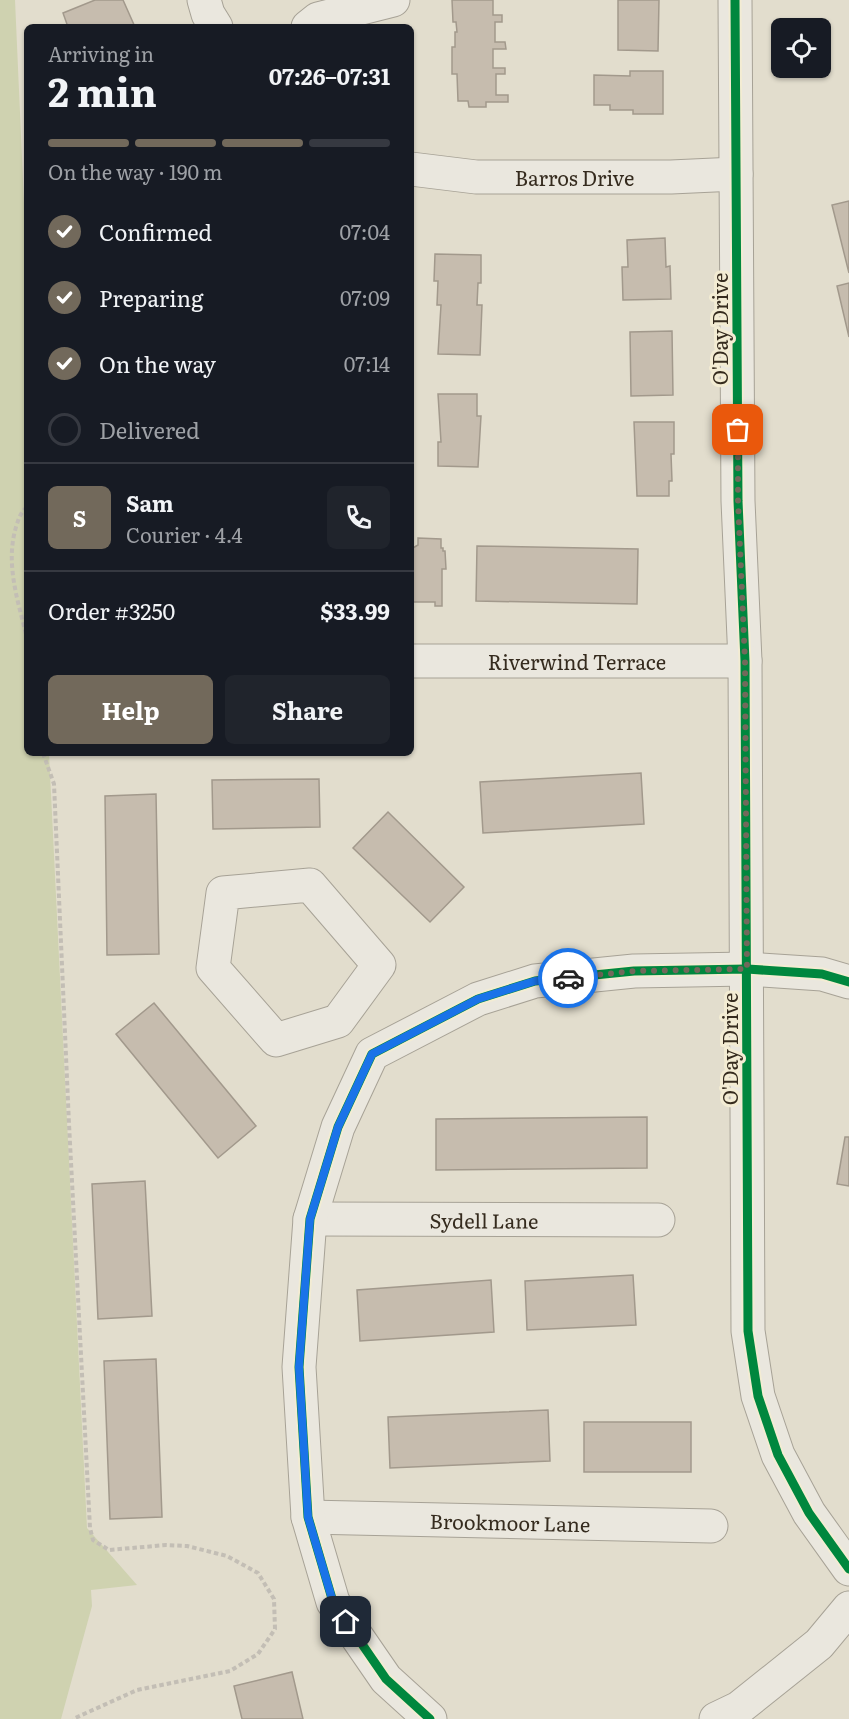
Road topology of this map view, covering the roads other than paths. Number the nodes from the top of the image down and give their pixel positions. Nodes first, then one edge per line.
1 (204, 0) edge
2 (393, 0) edge
3 (399, 0) edge
4 (735, 0) edge
5 (214, 24) edge
6 (312, 24) edge
7 (398, 24) edge
8 (414, 170) edge
9 (736, 174) junction
10 (414, 661) edge
11 (745, 661) junction
12 (747, 969) junction
13 (849, 982) edge
14 (338, 1021) junction
15 (372, 1054) junction
16 (310, 1219) junction
17 (658, 1220) dead end
18 (308, 1517) junction
19 (711, 1526) dead end
20 (849, 1569) edge
21 (849, 1608) edge
22 (734, 1715) edge
23 (430, 1719) edge

1 - 5 street
2 - 6 street
3 - 7 street
4 - 9 street, O'Day Drive
8 - 9 street, Barros Drive
9 - 11 street, O'Day Drive
10 - 11 street, Riverwind Terrace
11 - 12 street, O'Day Drive
12 - 13 street
12 - 15 street
12 - 20 street, O'Day Drive
14 - 14 street
14 - 15 street
15 - 16 street
16 - 17 street, Sydell Lane
16 - 18 street
18 - 19 street, Brookmoor Lane
18 - 23 street
21 - 22 street

